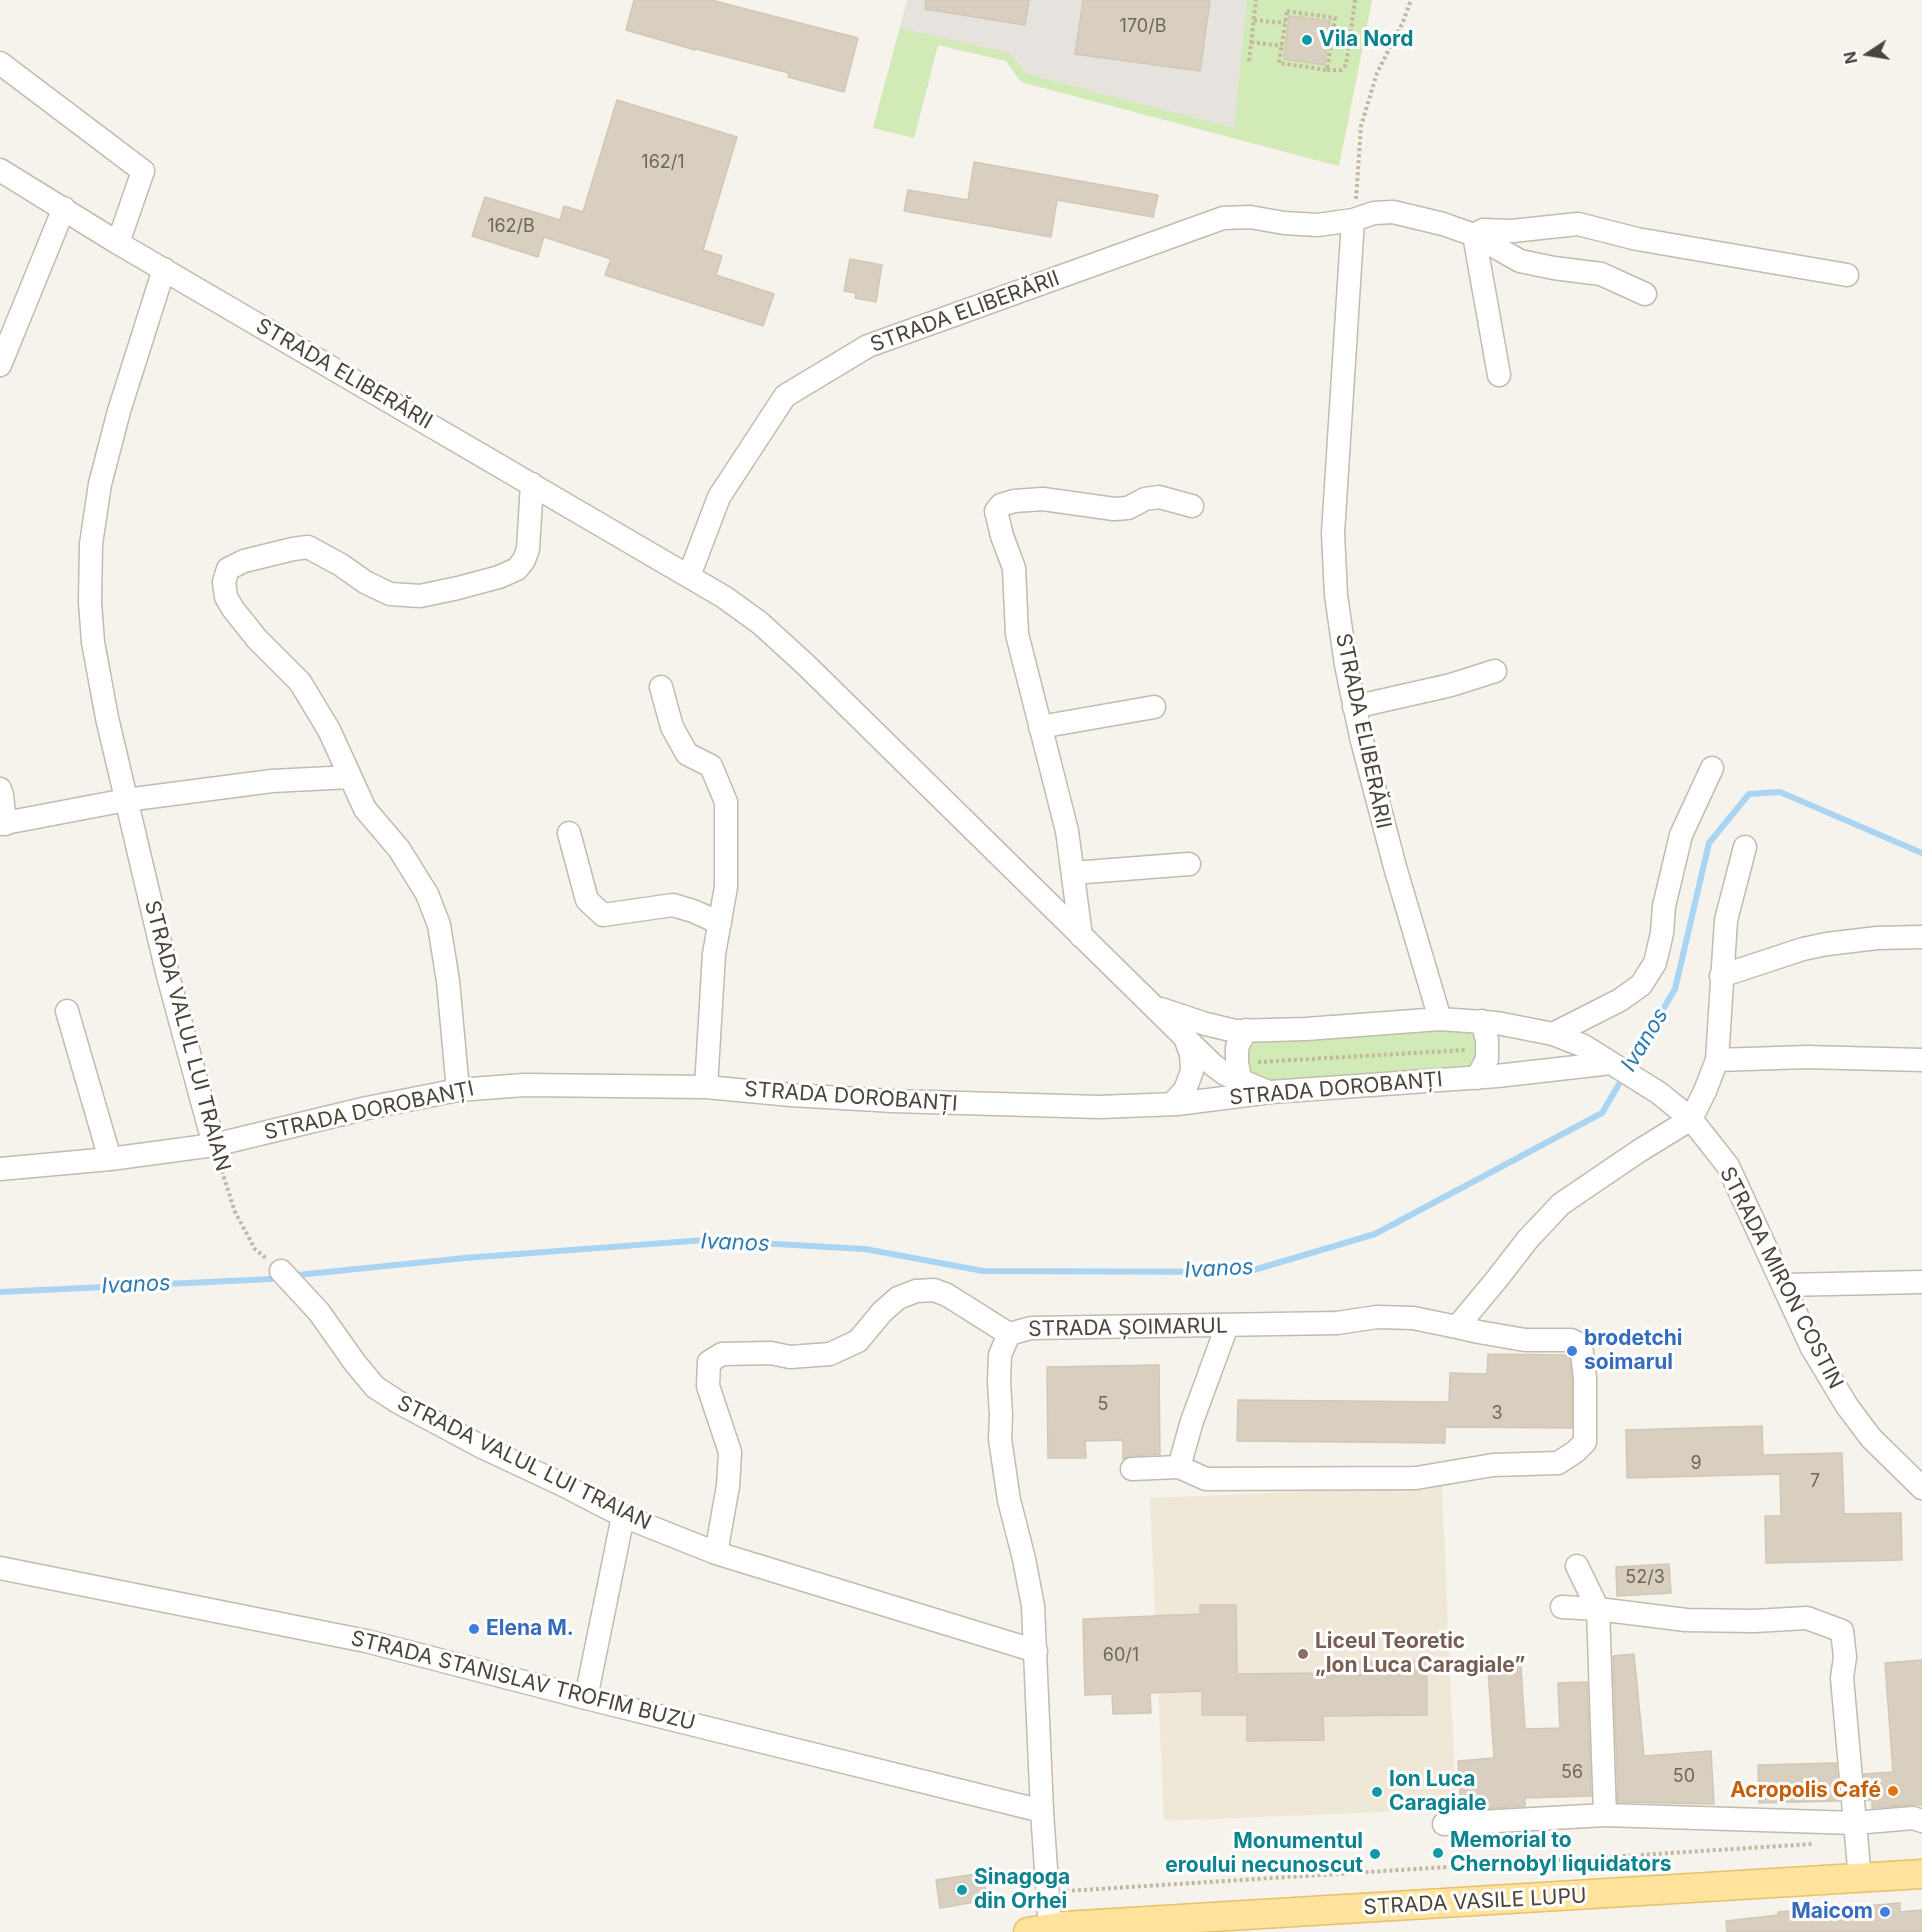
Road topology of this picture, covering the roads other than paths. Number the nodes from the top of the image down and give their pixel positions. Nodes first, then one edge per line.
1 (0, 63) edge
2 (0, 170) edge
3 (64, 208) junction
4 (1353, 220) junction
5 (1474, 235) junction
6 (118, 243) junction
7 (164, 269) junction
8 (1847, 275) dead end
9 (1645, 294) dead end
10 (0, 365) edge
11 (1499, 375) dead end
12 (532, 484) junction
13 (1192, 506) dead end
14 (689, 576) junction
15 (1495, 671) dead end
16 (661, 687) dead end
17 (1354, 707) junction
18 (1154, 708) dead end
19 (1040, 728) junction
20 (1712, 768) dead end
21 (350, 777) junction
22 (0, 789) edge
23 (126, 800) junction
24 (2, 824) edge
25 (569, 833) dead end
26 (1745, 847) dead end
27 (1189, 864) dead end
28 (1073, 873) junction
29 (720, 923) junction
30 (1081, 936) junction
31 (1922, 937) edge
32 (1721, 976) junction
33 (1156, 1008) junction
34 (67, 1011) dead end
35 (1440, 1019) junction
36 (1482, 1022) junction
37 (1246, 1030) junction
38 (1553, 1034) junction
39 (1185, 1036) junction
40 (1717, 1060) junction
41 (1922, 1060) edge
42 (1611, 1063) junction
43 (1245, 1072) junction
44 (1477, 1078) junction
45 (706, 1086) junction
46 (458, 1090) junction
47 (1271, 1092) junction
48 (1172, 1104) junction
49 (1691, 1119) junction
50 (214, 1145) junction
51 (110, 1159) junction
52 (0, 1170) edge
53 (281, 1271) road end
54 (1922, 1282) edge
55 (1784, 1285) junction
56 (1227, 1326) junction
57 (1457, 1327) junction
58 (1009, 1334) junction
59 (1179, 1467) junction
60 (1132, 1469) dead end
61 (1922, 1488) edge
62 (623, 1516) junction
63 (716, 1553) junction
64 (1577, 1566) dead end
65 (0, 1568) edge
66 (1562, 1606) dead end
67 (1598, 1609) junction
68 (1036, 1651) junction
69 (586, 1698) junction
70 (1042, 1810) junction
71 (1605, 1815) junction
72 (1922, 1821) edge
73 (1855, 1823) junction
74 (1444, 1824) dead end
75 (1922, 1875) edge
76 (1860, 1879) junction
77 (1052, 1930) edge

1 - 6 street
2 - 3 street, STRADA ELIBERĂRII
3 - 6 street, STRADA ELIBERĂRII
3 - 10 street
4 - 5 street, STRADA ELIBERĂRII
4 - 14 street, STRADA ELIBERĂRII
4 - 17 street, STRADA ELIBERĂRII
5 - 8 street
5 - 9 street, STRADA ELIBERĂRII
5 - 11 street
6 - 7 street, STRADA ELIBERĂRII
7 - 12 street, STRADA ELIBERĂRII
7 - 23 street, STRADA VALUL LUI TRAIAN
12 - 14 street, STRADA ELIBERĂRII
12 - 21 street
13 - 19 street
14 - 30 street, STRADA ELIBERĂRII
15 - 17 street
16 - 29 street
17 - 35 street, STRADA ELIBERĂRII
18 - 19 street
19 - 28 street
20 - 38 street
21 - 23 street
21 - 46 street
22 - 24 street
23 - 24 street
23 - 50 street, STRADA VALUL LUI TRAIAN
25 - 29 street
26 - 32 street
27 - 28 street
28 - 30 street
29 - 45 street
30 - 33 street, STRADA ELIBERĂRII
31 - 32 street
32 - 40 street
33 - 37 street, STRADA ELIBERĂRII
33 - 39 street, STRADA ELIBERĂRII
34 - 51 street
35 - 36 street, STRADA ELIBERĂRII
35 - 37 street, STRADA ELIBERĂRII
36 - 38 street, STRADA ELIBERĂRII
36 - 44 street
37 - 43 street
38 - 42 street, STRADA ELIBERĂRII
39 - 43 street, STRADA ELIBERĂRII
39 - 48 street
40 - 41 street
40 - 49 street
42 - 44 street, STRADA DOROBANȚI
42 - 49 street
43 - 47 street, STRADA ELIBERĂRII
44 - 47 street, STRADA DOROBANȚI
45 - 46 street, STRADA DOROBANȚI
45 - 48 street, STRADA DOROBANȚI
46 - 50 street, STRADA DOROBANȚI
47 - 48 street, STRADA DOROBANȚI
49 - 55 street, STRADA MIRON COSTIN
49 - 57 street
50 - 51 street, STRADA DOROBANȚI
51 - 52 street, STRADA DOROBANȚI
53 - 62 street, STRADA VALUL LUI TRAIAN
54 - 55 street
55 - 61 street, STRADA MIRON COSTIN
56 - 57 street, STRADA ȘOIMARUL
56 - 58 street, STRADA ȘOIMARUL
56 - 59 street
57 - 59 street, STRADA ȘOIMARUL
58 - 63 street
58 - 68 street, STRADA ȘOIMARUL
59 - 60 street
62 - 63 street, STRADA VALUL LUI TRAIAN
62 - 69 street
63 - 68 street, STRADA VALUL LUI TRAIAN
64 - 67 street
65 - 69 street, STRADA STANISLAV TROFIM BUZU
66 - 67 street
67 - 71 street
67 - 73 street
68 - 70 street, STRADA ȘOIMARUL
69 - 70 street, STRADA STANISLAV TROFIM BUZU
70 - 77 street, STRADA ȘOIMARUL
71 - 73 street
71 - 74 street
72 - 73 street
73 - 76 street
75 - 76 main road, STRADA VASILE LUPU
76 - 77 main road, STRADA VASILE LUPU

